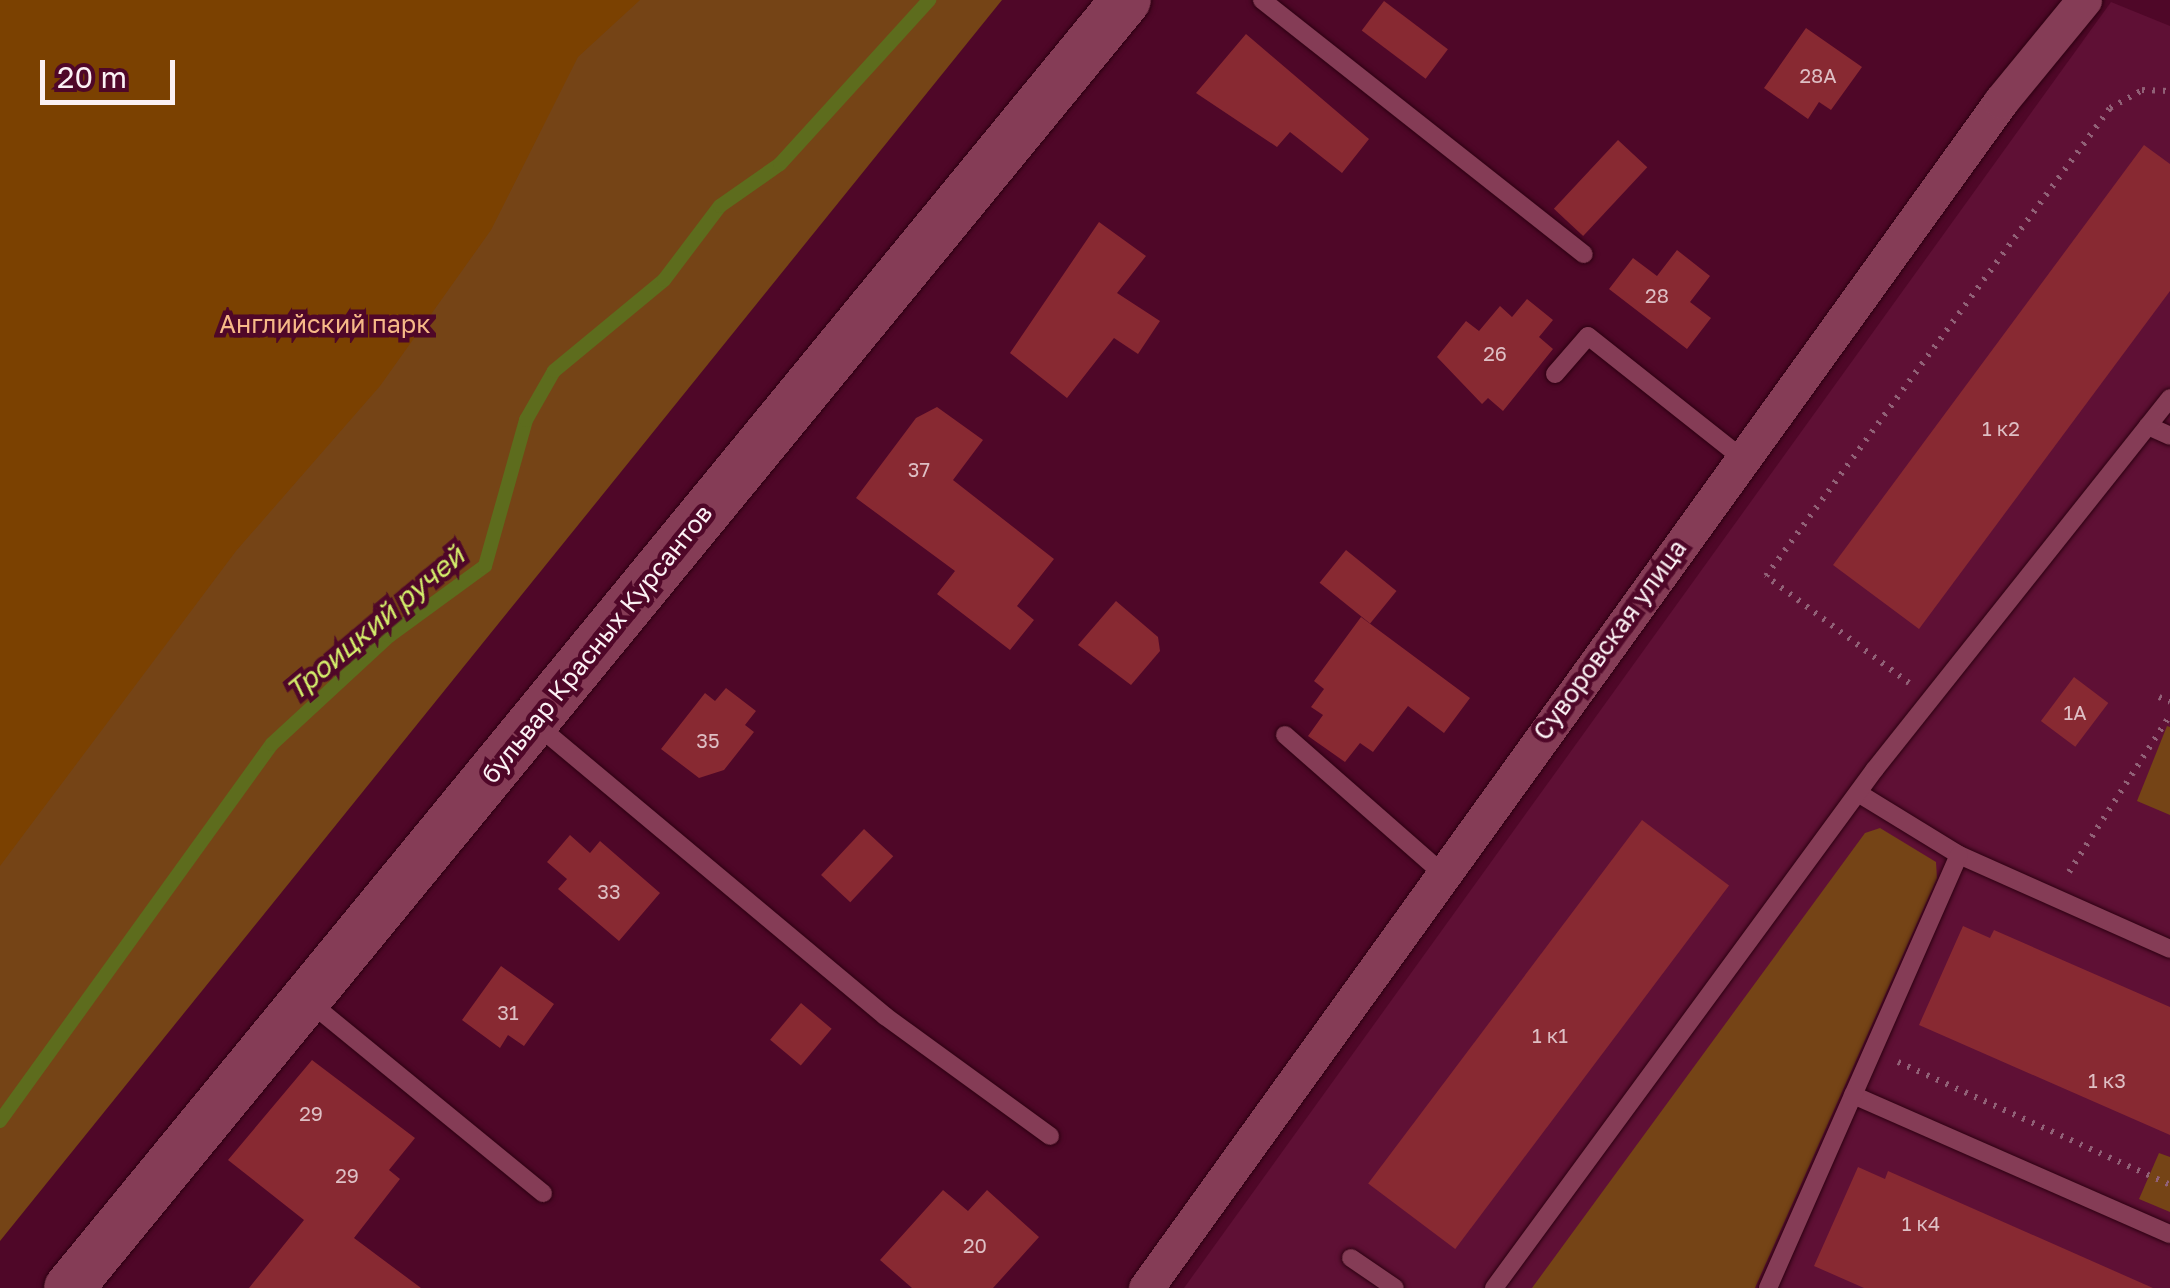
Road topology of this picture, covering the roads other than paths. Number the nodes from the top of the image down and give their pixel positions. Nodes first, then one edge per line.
1 (1126, 0) edge
2 (1262, 0) edge
3 (2084, 0) edge
4 (1584, 254) dead end
5 (1554, 374) dead end
6 (2170, 398) edge
7 (2148, 426) junction
8 (2170, 436) edge
9 (1742, 458) junction
10 (533, 722) junction
11 (1285, 735) dead end
12 (1858, 793) junction
13 (1959, 854) junction
14 (1442, 872) junction
15 (2170, 949) edge
16 (306, 999) junction
17 (1854, 1095) junction
18 (1050, 1136) dead end
19 (543, 1193) dead end
20 (2170, 1234) edge
21 (1351, 1258) dead end
22 (69, 1288) edge
23 (1146, 1288) edge
24 (1395, 1288) edge
25 (1494, 1288) edge
26 (1768, 1288) edge

1 - 10 street, бульвар Красных Курсантов
2 - 4 lane
3 - 9 street, Суворовская улица
5 - 9 lane
6 - 7 lane
7 - 8 lane
7 - 12 lane
9 - 14 street, Суворовская улица
10 - 16 street, бульвар Красных Курсантов
10 - 18 lane
11 - 14 lane
12 - 13 lane
12 - 25 lane
13 - 15 lane
13 - 17 lane
14 - 23 street, Суворовская улица
16 - 19 lane
16 - 22 street, бульвар Красных Курсантов
17 - 20 lane
17 - 26 lane
21 - 24 lane

